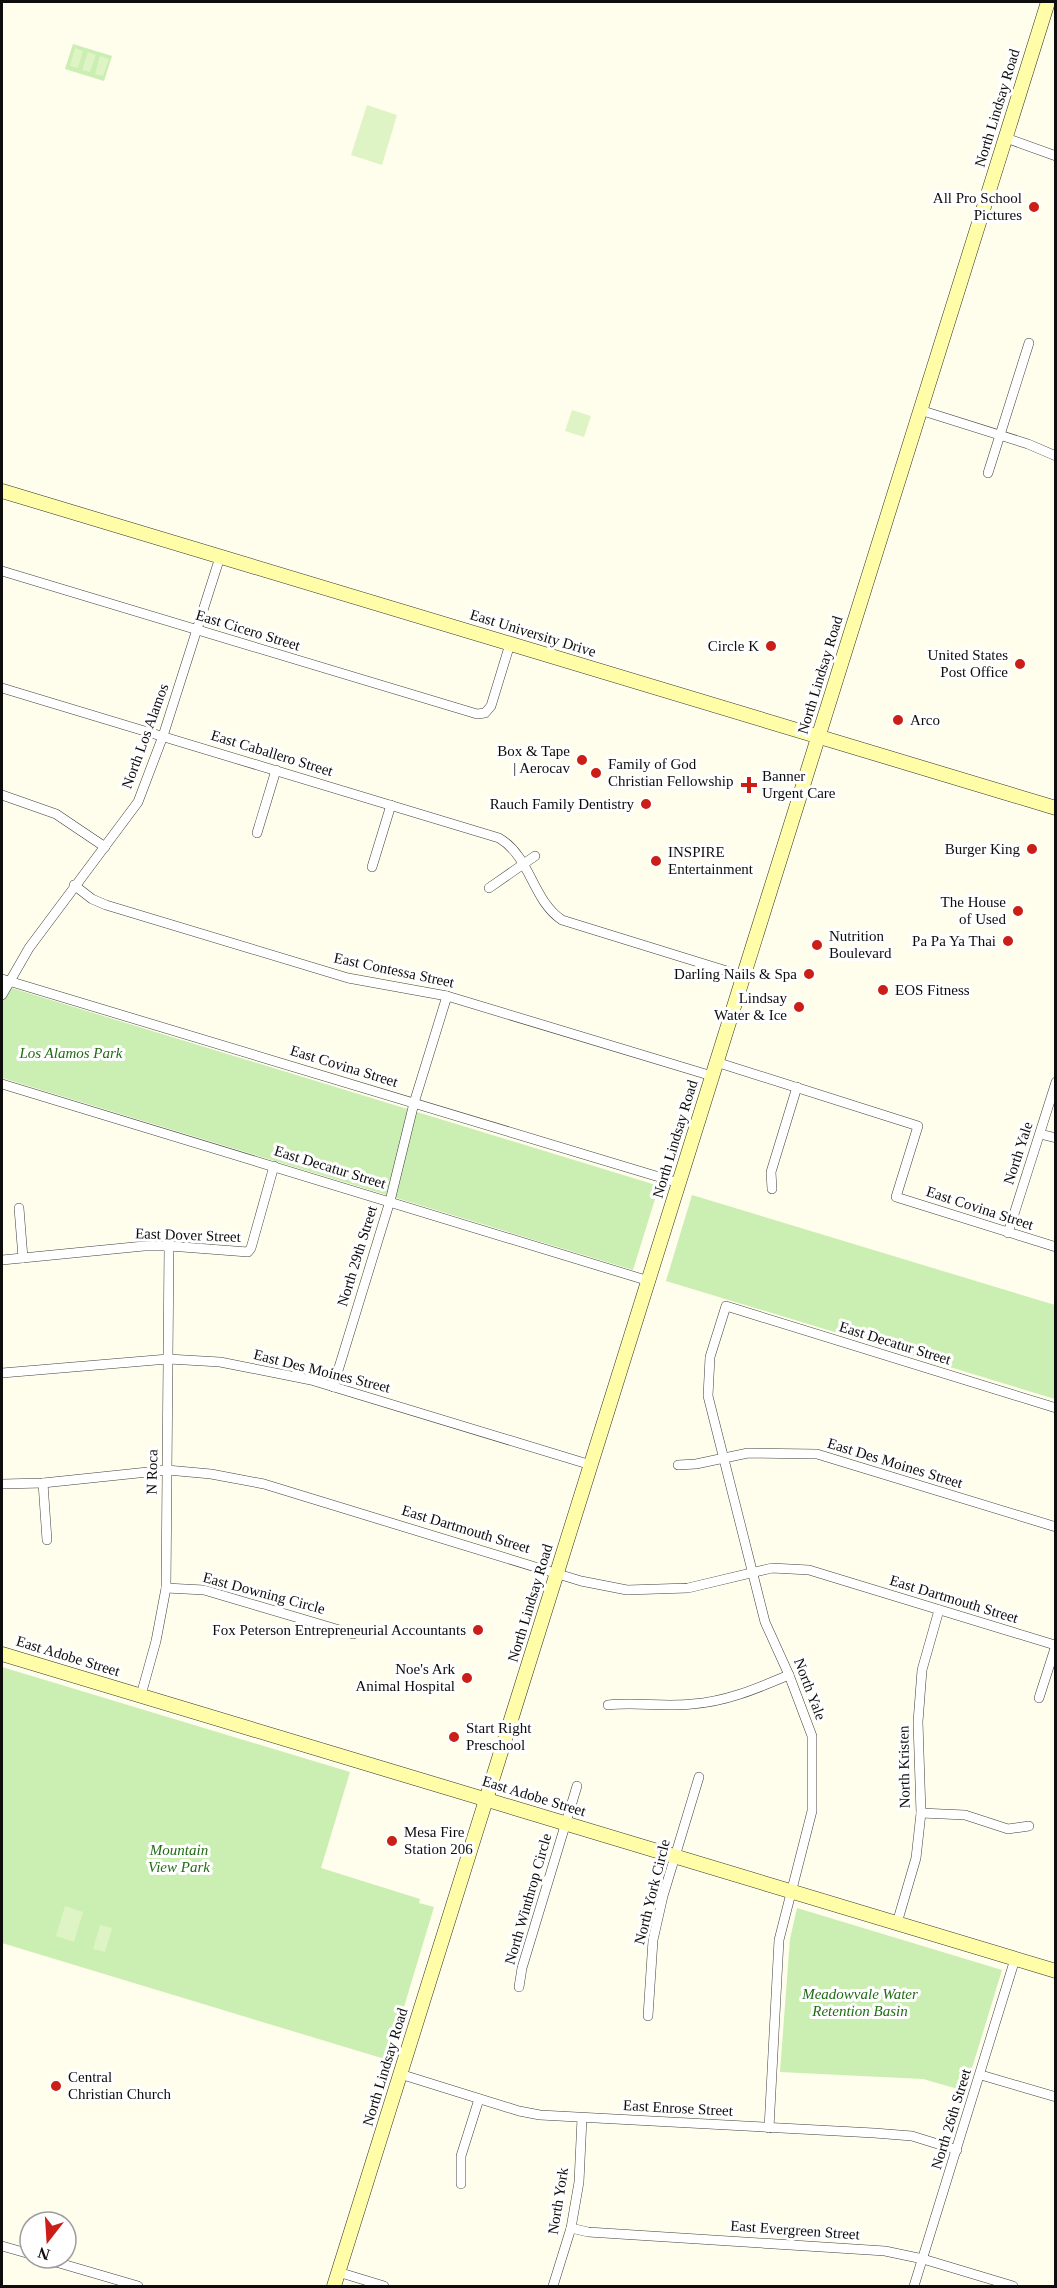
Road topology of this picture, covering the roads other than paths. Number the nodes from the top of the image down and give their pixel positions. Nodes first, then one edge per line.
1 (1048, 2) edge
2 (1006, 138) junction
3 (1056, 156) edge
4 (1029, 343) dead end
5 (920, 410) junction
6 (1000, 435) junction
7 (1056, 456) edge
8 (988, 473) dead end
9 (2, 491) edge
10 (220, 557) junction
11 (2, 571) edge
12 (197, 630) junction
13 (510, 644) junction
14 (2, 688) edge
15 (164, 736) junction
16 (818, 736) junction
17 (276, 770) junction
18 (2, 795) edge
19 (391, 805) junction
20 (1056, 808) edge
21 (257, 833) dead end
22 (105, 847) junction
23 (536, 856) dead end
24 (525, 864) junction
25 (372, 867) dead end
26 (74, 885) junction
27 (489, 888) dead end
28 (743, 976) junction
29 (5, 980) edge
30 (2, 995) edge
31 (447, 996) junction
32 (714, 1069) junction
33 (1056, 1082) edge
34 (2, 1084) edge
35 (797, 1087) junction
36 (414, 1103) junction
37 (1040, 1134) junction
38 (1056, 1138) edge
39 (274, 1166) junction
40 (679, 1183) junction
41 (772, 1189) dead end
42 (896, 1197) joint
43 (390, 1201) junction
44 (19, 1208) dead end
45 (1008, 1233) junction
46 (169, 1246) junction
47 (1056, 1247) edge
48 (23, 1258) junction
49 (2, 1260) edge
50 (648, 1281) junction
51 (726, 1306) joint
52 (168, 1359) junction
53 (2, 1373) edge
54 (333, 1386) junction
55 (1056, 1408) edge
56 (723, 1458) junction
57 (591, 1465) junction
58 (678, 1465) dead end
59 (167, 1470) junction
60 (43, 1483) junction
61 (2, 1484) edge
62 (1056, 1527) edge
63 (47, 1540) dead end
64 (557, 1573) junction
65 (751, 1573) junction
66 (166, 1588) junction
67 (939, 1610) junction
68 (353, 1634) dead end
69 (1055, 1645) edge
70 (2, 1654) edge
71 (789, 1675) junction
72 (141, 1695) junction
73 (1040, 1698) dead end
74 (608, 1706) dead end
75 (699, 1777) dead end
76 (577, 1786) dead end
77 (487, 1798) junction
78 (921, 1813) junction
79 (566, 1823) junction
80 (1029, 1826) dead end
81 (676, 1856) junction
82 (790, 1891) junction
83 (897, 1923) junction
84 (1015, 1959) junction
85 (1056, 1971) edge
86 (519, 1987) dead end
87 (648, 2016) dead end
88 (400, 2074) junction
89 (981, 2075) junction
90 (1056, 2097) edge
91 (480, 2099) junction
92 (582, 2118) junction
93 (769, 2128) junction
94 (957, 2150) junction
95 (461, 2184) dead end
96 (571, 2228) junction
97 (2, 2246) edge
98 (18, 2251) edge
99 (923, 2259) junction
100 (78, 2268) edge
101 (338, 2272) junction
102 (138, 2286) edge
103 (334, 2286) edge
104 (384, 2286) edge
105 (553, 2286) edge
106 (914, 2286) edge
107 (1013, 2286) edge

1 - 2 main road, North Lindsay Road
2 - 3 street
2 - 5 main road, North Lindsay Road
4 - 6 street
5 - 6 street
5 - 16 main road, North Lindsay Road
6 - 7 street
6 - 8 street
9 - 10 main road, East University Drive
10 - 12 street, North Los Alamos
10 - 13 main road, East University Drive
11 - 12 street, East Cicero Street
12 - 13 street, East Cicero Street
12 - 15 street, North Los Alamos
13 - 16 main road, East University Drive
14 - 15 street, East Caballero Street
15 - 17 street, East Caballero Street
15 - 22 street, North Los Alamos
16 - 20 main road, East University Drive
16 - 28 main road, North Lindsay Road
17 - 19 street, East Caballero Street
17 - 21 street
18 - 22 street
19 - 24 street, East Caballero Street
19 - 25 street
22 - 26 street, North Los Alamos
23 - 24 street
24 - 27 street
24 - 28 street, East Caballero Street
26 - 29 street, North Los Alamos
26 - 31 street, East Contessa Street
28 - 32 main road, North Lindsay Road
29 - 30 street, North Los Alamos
29 - 36 street, East Covina Street
31 - 32 street, East Contessa Street
31 - 36 street, North 29th Street
32 - 35 street, East Contessa Street
32 - 40 main road, North Lindsay Road
33 - 37 street, North Yale
34 - 39 street, East Decatur Street
35 - 41 street
35 - 42 street, East Contessa Street
36 - 40 street, East Covina Street
36 - 43 street, North 29th Street
37 - 38 street
37 - 45 street, North Yale
39 - 43 street, East Decatur Street
39 - 46 street, East Dover Street
40 - 50 main road, North Lindsay Road
42 - 45 street, East Covina Street
43 - 50 street, East Decatur Street
43 - 54 street, North 29th Street
44 - 48 street
45 - 47 street, East Covina Street
46 - 48 street, East Dover Street
46 - 52 street, N Roca
48 - 49 street, East Dover Street
50 - 57 main road, North Lindsay Road
51 - 55 street, East Decatur Street
51 - 56 street, North Yale
52 - 53 street, East Des Moines Street
52 - 54 street, East Des Moines Street
52 - 59 street, N Roca
54 - 57 street, East Des Moines Street
56 - 58 street, East Des Moines Street
56 - 62 street, East Des Moines Street
56 - 65 street, North Yale
57 - 64 main road, North Lindsay Road
59 - 60 street, East Dartmouth Street
59 - 64 street, East Dartmouth Street
59 - 66 street, N Roca
60 - 61 street, East Dartmouth Street
60 - 63 street
64 - 65 street, East Dartmouth Street
64 - 77 main road, North Lindsay Road
65 - 67 street, East Dartmouth Street
65 - 71 street, North Yale
66 - 68 street, East Downing Circle
66 - 72 street, N Roca
67 - 69 street, East Dartmouth Street
67 - 78 street, North Kristen
69 - 73 street
70 - 72 main road, East Adobe Street
71 - 74 street
71 - 82 street, North Yale
72 - 77 main road, East Adobe Street
75 - 81 street, North York Circle
76 - 79 street, North Winthrop Circle
77 - 79 main road, East Adobe Street
77 - 88 main road, North Lindsay Road
78 - 80 street
78 - 83 street, North Kristen
79 - 81 main road, East Adobe Street
79 - 86 street, North Winthrop Circle
81 - 82 main road, East Adobe Street
81 - 87 street, North York Circle
82 - 83 main road, East Adobe Street
82 - 93 street, North Yale
83 - 84 main road, East Adobe Street
84 - 85 main road, East Adobe Street
84 - 89 street, North 26th Street
88 - 91 street, East Enrose Street
88 - 101 main road, North Lindsay Road
89 - 90 street
89 - 94 street, North 26th Street
91 - 92 street, East Enrose Street
91 - 95 street
92 - 93 street, East Enrose Street
92 - 96 street, North York
93 - 94 street, East Enrose Street
94 - 99 street, North 26th Street
96 - 99 street, East Evergreen Street
96 - 105 street, North York
97 - 98 street
99 - 106 street, North 26th Street
99 - 107 street, East Evergreen Street
100 - 102 street
101 - 103 main road, North Lindsay Road
101 - 104 street

